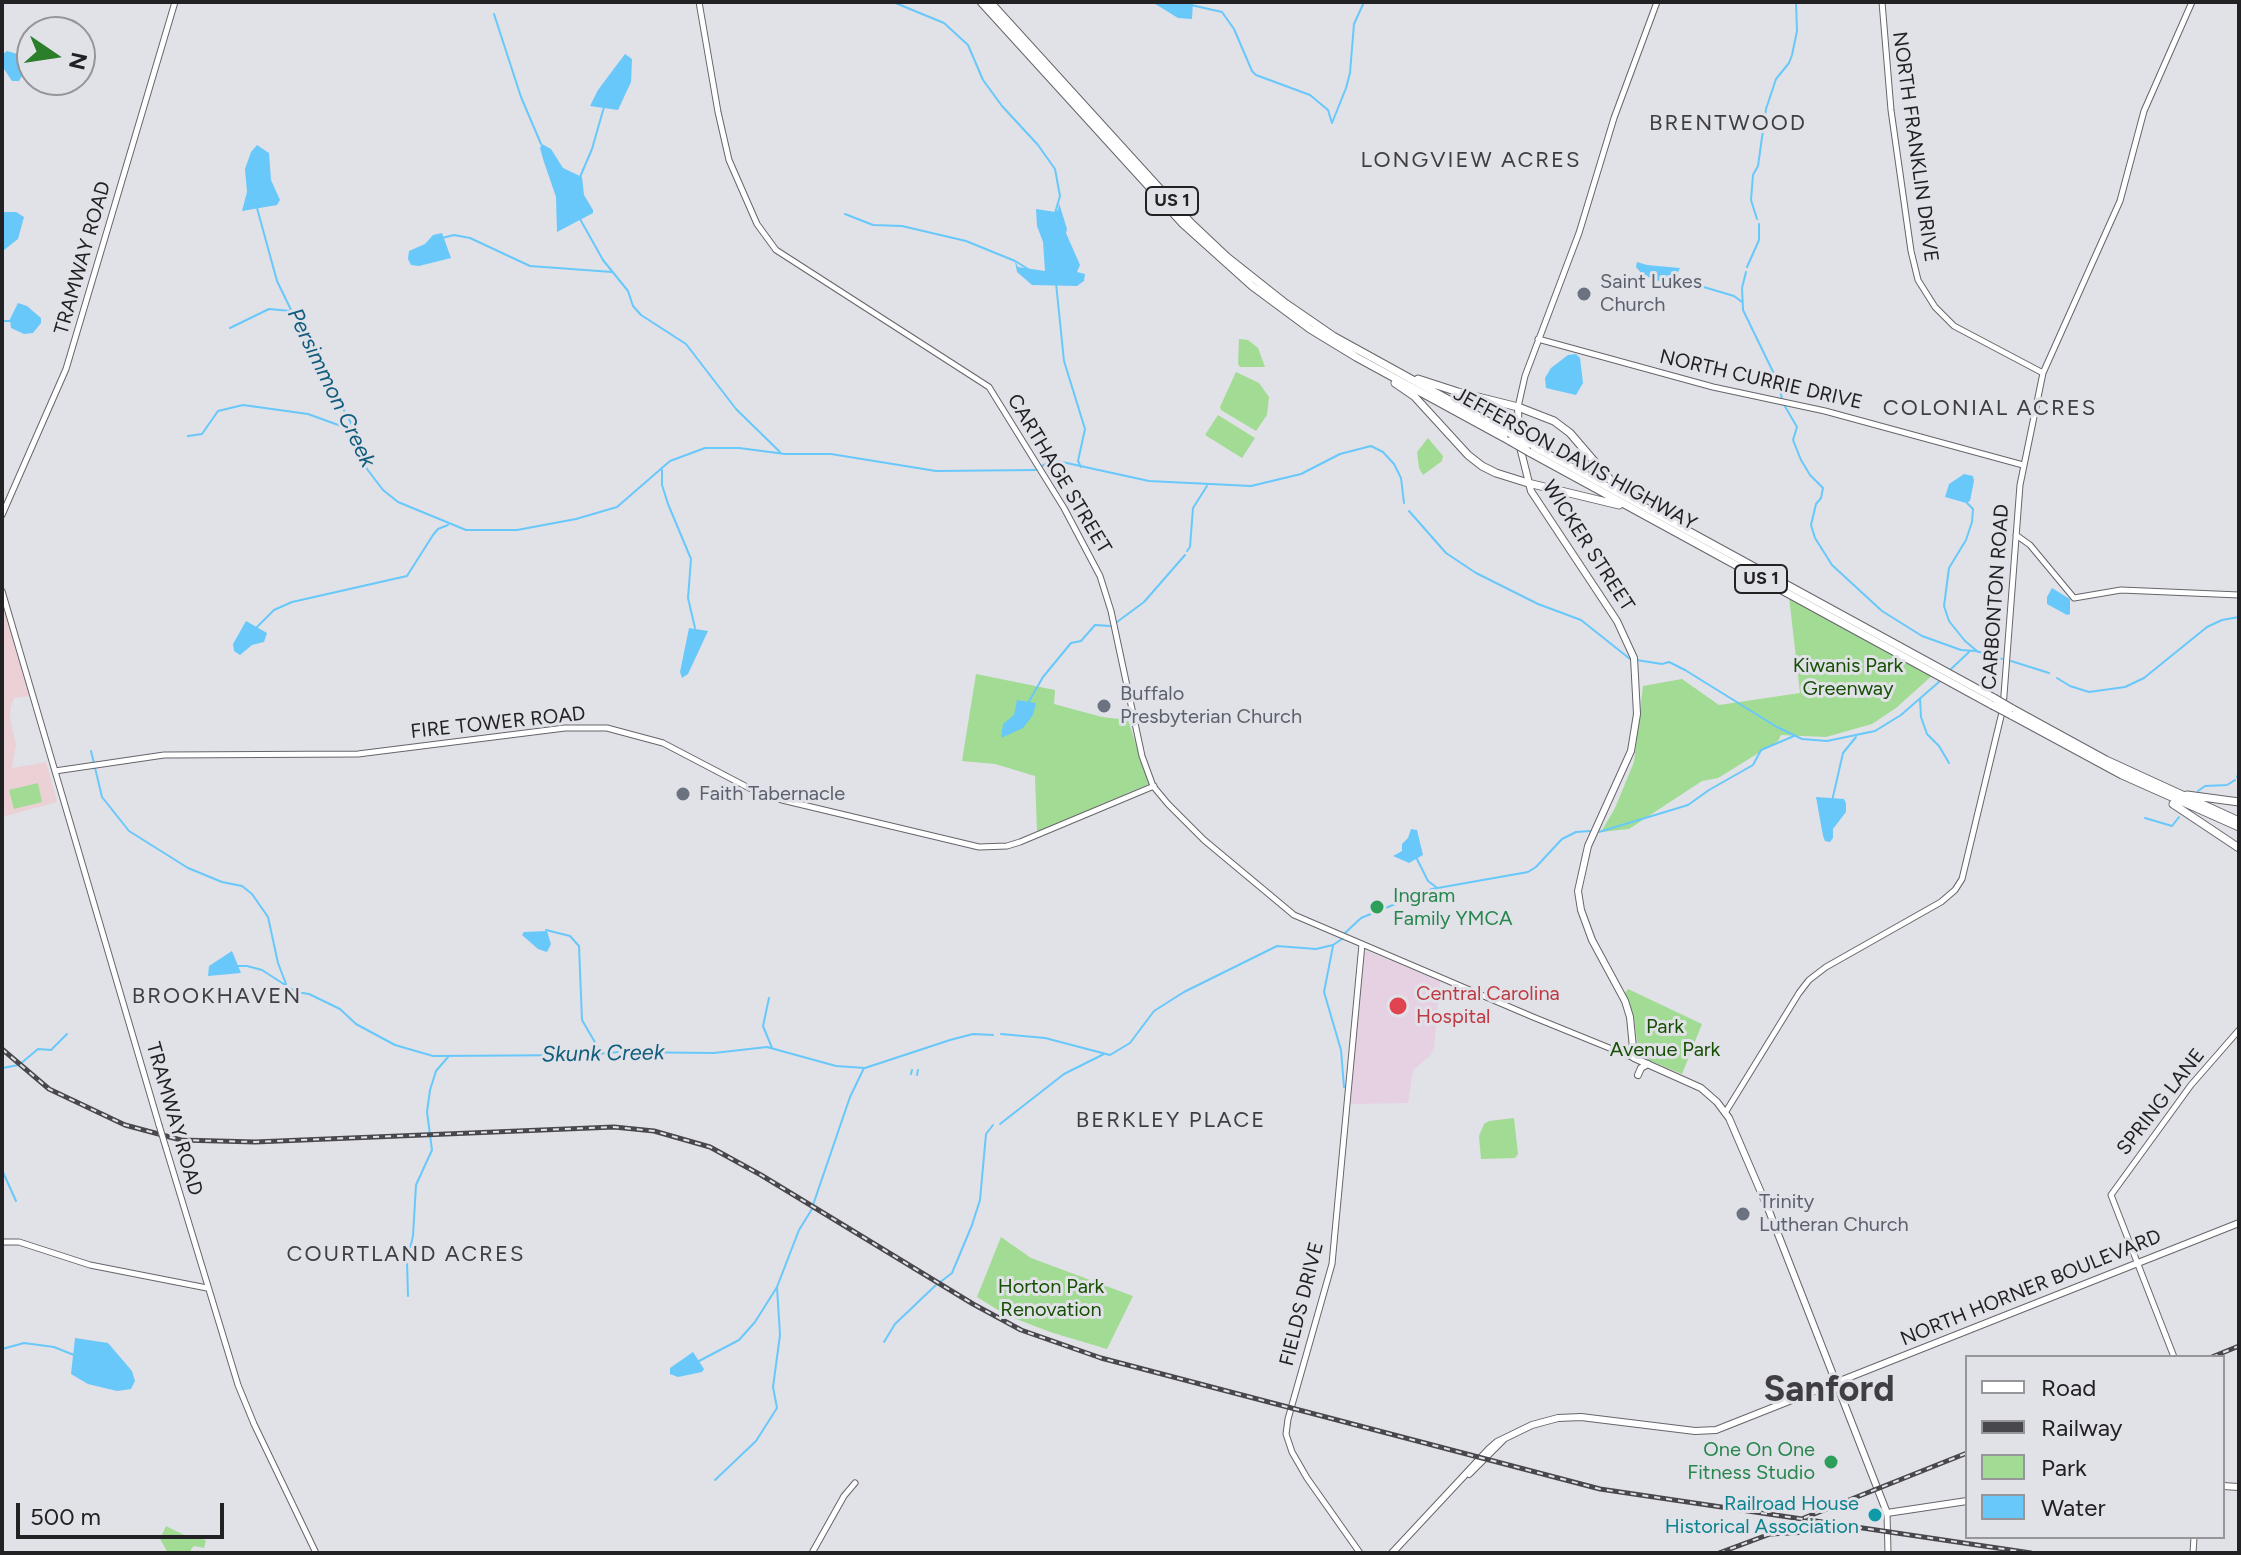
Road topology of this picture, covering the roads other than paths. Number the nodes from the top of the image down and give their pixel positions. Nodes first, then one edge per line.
1 (175, 2) edge
2 (699, 2) edge
3 (981, 2) edge
4 (990, 2) edge
5 (1657, 2) edge
6 (1882, 2) edge
7 (2192, 2) edge
8 (1538, 339) junction
9 (1356, 357) junction
10 (1384, 364) junction
11 (2043, 373) junction
12 (1518, 407) junction
13 (1510, 437) junction
14 (1529, 448) junction
15 (2023, 465) junction
16 (1528, 483) junction
17 (2, 515) edge
18 (1660, 516) junction
19 (1649, 518) junction
20 (2016, 535) junction
21 (2, 591) edge
22 (2239, 595) edge
23 (1993, 702) junction
24 (2011, 712) junction
25 (55, 771) junction
26 (2122, 775) junction
27 (1154, 786) junction
28 (2166, 789) junction
29 (2239, 802) edge
30 (2239, 821) edge
31 (2239, 827) edge
32 (2239, 848) edge
33 (1362, 944) junction
34 (2239, 1030) edge
35 (1634, 1058) junction
36 (1648, 1064) junction
37 (1638, 1075) dead end
38 (1725, 1113) junction
39 (2239, 1223) edge
40 (2, 1242) edge
41 (2136, 1263) junction
42 (207, 1288) junction
43 (2173, 1355) edge
44 (1836, 1384) junction
45 (855, 1483) dead end
46 (1965, 1501) edge
47 (1887, 1513) junction
48 (316, 1553) edge
49 (812, 1553) edge
50 (1360, 1553) edge
51 (1392, 1553) edge
52 (1888, 1553) edge

1 - 17 street, TRAMWAY ROAD
2 - 27 street, CARTHAGE STREET
3 - 9 highway, JEFFERSON DAVIS HIGHWAY / US 1
4 - 10 highway, JEFFERSON DAVIS HIGHWAY / US 1
5 - 8 street, WICKER STREET
6 - 11 street, NORTH FRANKLIN DRIVE
7 - 11 street, CARBONTON ROAD
8 - 12 street, WICKER STREET
8 - 15 street, NORTH CURRIE DRIVE
9 - 13 highway, JEFFERSON DAVIS HIGHWAY / US 1
9 - 16 highway
10 - 12 highway
10 - 13 highway, JEFFERSON DAVIS HIGHWAY / US 1
11 - 15 street, CARBONTON ROAD
12 - 16 main road, WICKER STREET
12 - 18 highway
13 - 14 highway, JEFFERSON DAVIS HIGHWAY / US 1, bridge
14 - 18 highway, JEFFERSON DAVIS HIGHWAY / US 1
14 - 19 highway, JEFFERSON DAVIS HIGHWAY / US 1
15 - 20 street, CARBONTON ROAD
16 - 19 highway
16 - 35 main road, WICKER STREET
18 - 23 highway, JEFFERSON DAVIS HIGHWAY / US 1
19 - 23 highway, JEFFERSON DAVIS HIGHWAY / US 1
20 - 22 street
20 - 38 street, CARBONTON ROAD
21 - 25 street, TRAMWAY ROAD
23 - 24 highway, JEFFERSON DAVIS HIGHWAY / US 1, bridge
24 - 26 highway, JEFFERSON DAVIS HIGHWAY / US 1
24 - 28 highway, JEFFERSON DAVIS HIGHWAY / US 1
25 - 27 street, FIRE TOWER ROAD
25 - 42 street, TRAMWAY ROAD, bridge
26 - 31 highway, JEFFERSON DAVIS HIGHWAY / US 1
26 - 32 highway
27 - 33 street, CARTHAGE STREET
28 - 29 highway
28 - 30 highway, JEFFERSON DAVIS HIGHWAY / US 1
33 - 35 street, CARTHAGE STREET
33 - 50 street, FIELDS DRIVE
34 - 41 street, SPRING LANE
35 - 36 main road, CARTHAGE STREET
36 - 37 main road
36 - 38 main road, CARTHAGE STREET
38 - 44 main road, CARTHAGE STREET
39 - 41 main road, NORTH HORNER BOULEVARD
40 - 42 street
41 - 43 street
41 - 44 main road, NORTH HORNER BOULEVARD
42 - 48 street, TRAMWAY ROAD
44 - 47 main road, CARTHAGE STREET
44 - 51 main road, NORTH HORNER BOULEVARD
45 - 49 street
46 - 47 main road
47 - 52 street

